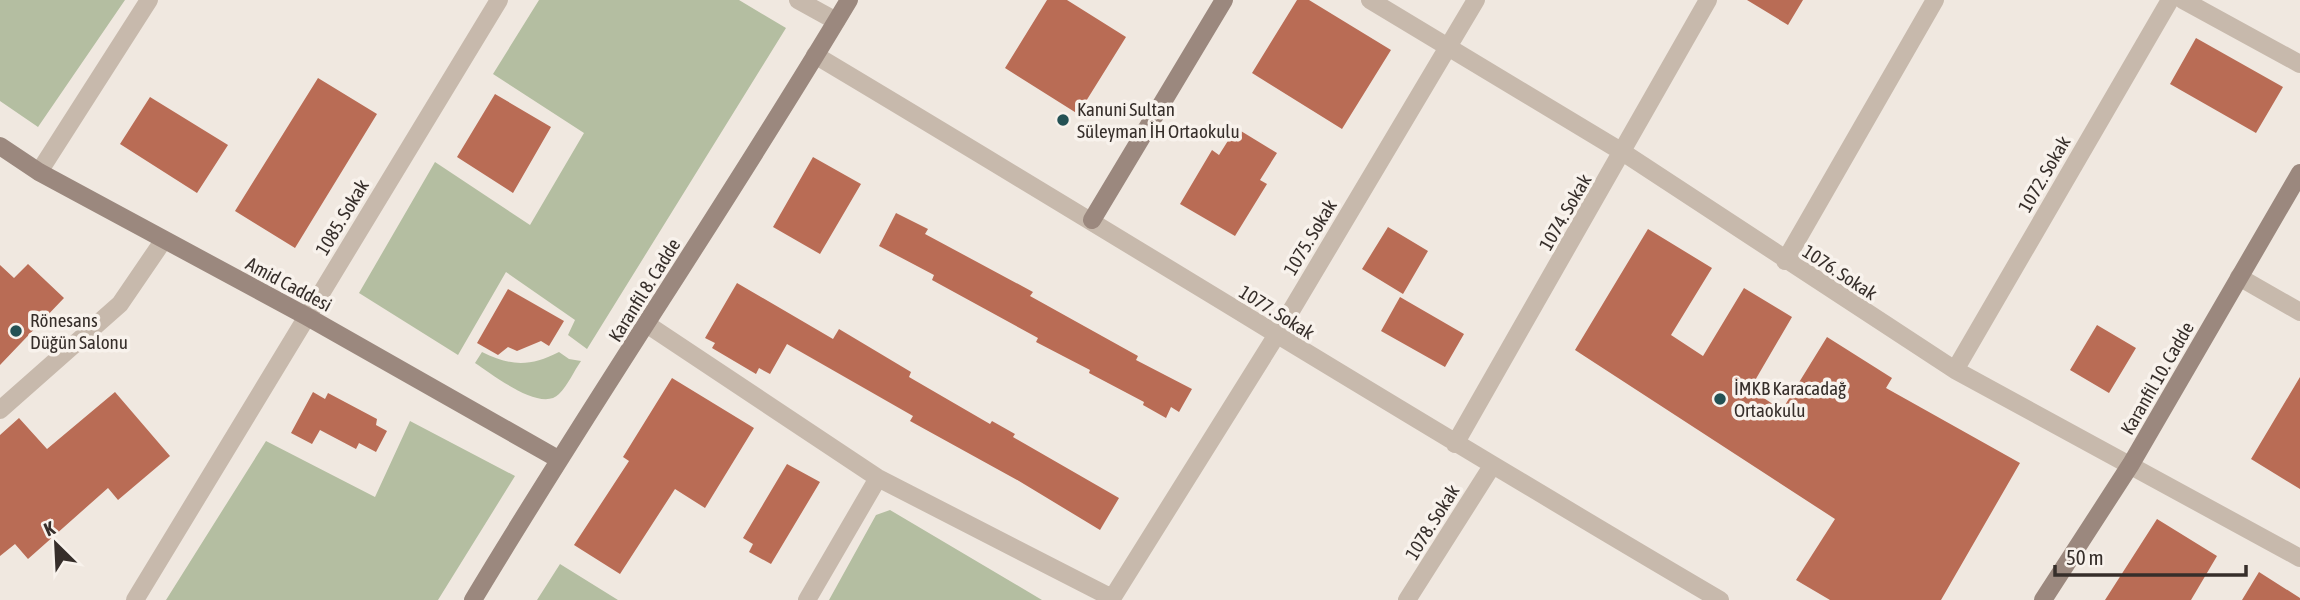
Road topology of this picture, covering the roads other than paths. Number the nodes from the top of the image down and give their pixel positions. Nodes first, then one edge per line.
1 (149, 0) edge
2 (499, 0) edge
3 (798, 0) edge
4 (849, 0) edge
5 (1224, 0) edge
6 (1370, 0) edge
7 (1476, 0) edge
8 (1708, 0) edge
9 (1935, 0) edge
10 (2170, 0) edge
11 (2183, 0) edge
12 (836, 21) junction
13 (1448, 46) junction
14 (815, 55) junction
15 (2300, 64) edge
16 (0, 146) edge
17 (1624, 153) junction
18 (39, 173) junction
19 (2300, 173) edge
20 (1092, 219) junction
21 (163, 241) junction
22 (1785, 261) junction
23 (2239, 277) junction
24 (2300, 312) edge
25 (306, 316) junction
26 (648, 325) junction
27 (1276, 336) junction
28 (1955, 370) junction
29 (0, 410) edge
30 (1455, 444) junction
31 (558, 459) junction
32 (2131, 464) junction
33 (1492, 466) junction
34 (878, 478) junction
35 (2300, 558) edge
36 (1111, 599) edge
37 (135, 600) edge
38 (473, 600) edge
39 (807, 600) edge
40 (1407, 600) edge
41 (1720, 600) edge
42 (2043, 600) edge

1 - 18 street
2 - 25 street, 1085. Sokak
3 - 12 street
4 - 12 street, Karanfil 8. Cadde
5 - 20 street
6 - 13 street, 1076. Sokak
7 - 13 street, 1075. Sokak
8 - 17 street, 1074. Sokak
9 - 22 street
10 - 28 street, 1072. Sokak
11 - 15 street
12 - 14 street, Karanfil 8. Cadde
13 - 17 street, 1076. Sokak
13 - 27 street, 1075. Sokak
14 - 20 street, 1077. Sokak
14 - 26 street, Karanfil 8. Cadde
16 - 18 street, Amid Caddesi
17 - 22 street, 1076. Sokak
17 - 30 street, 1074. Sokak
18 - 21 street, Amid Caddesi
19 - 23 street, Karanfil 10. Cadde
20 - 27 street, 1077. Sokak
21 - 25 street, Amid Caddesi
21 - 29 street
22 - 28 street, 1076. Sokak
23 - 24 street
23 - 32 street, Karanfil 10. Cadde
25 - 31 street, Amid Caddesi
25 - 37 street, 1085. Sokak
26 - 31 street, Karanfil 8. Cadde
26 - 34 street
27 - 30 street, 1077. Sokak
27 - 36 street, 1075. Sokak
28 - 32 street, 1076. Sokak
30 - 33 street, 1077. Sokak
31 - 38 street, Karanfil 8. Cadde
32 - 35 street, 1076. Sokak
32 - 42 street, Karanfil 10. Cadde
33 - 40 street, 1078. Sokak
33 - 41 street, 1077. Sokak
34 - 36 street
34 - 39 street

